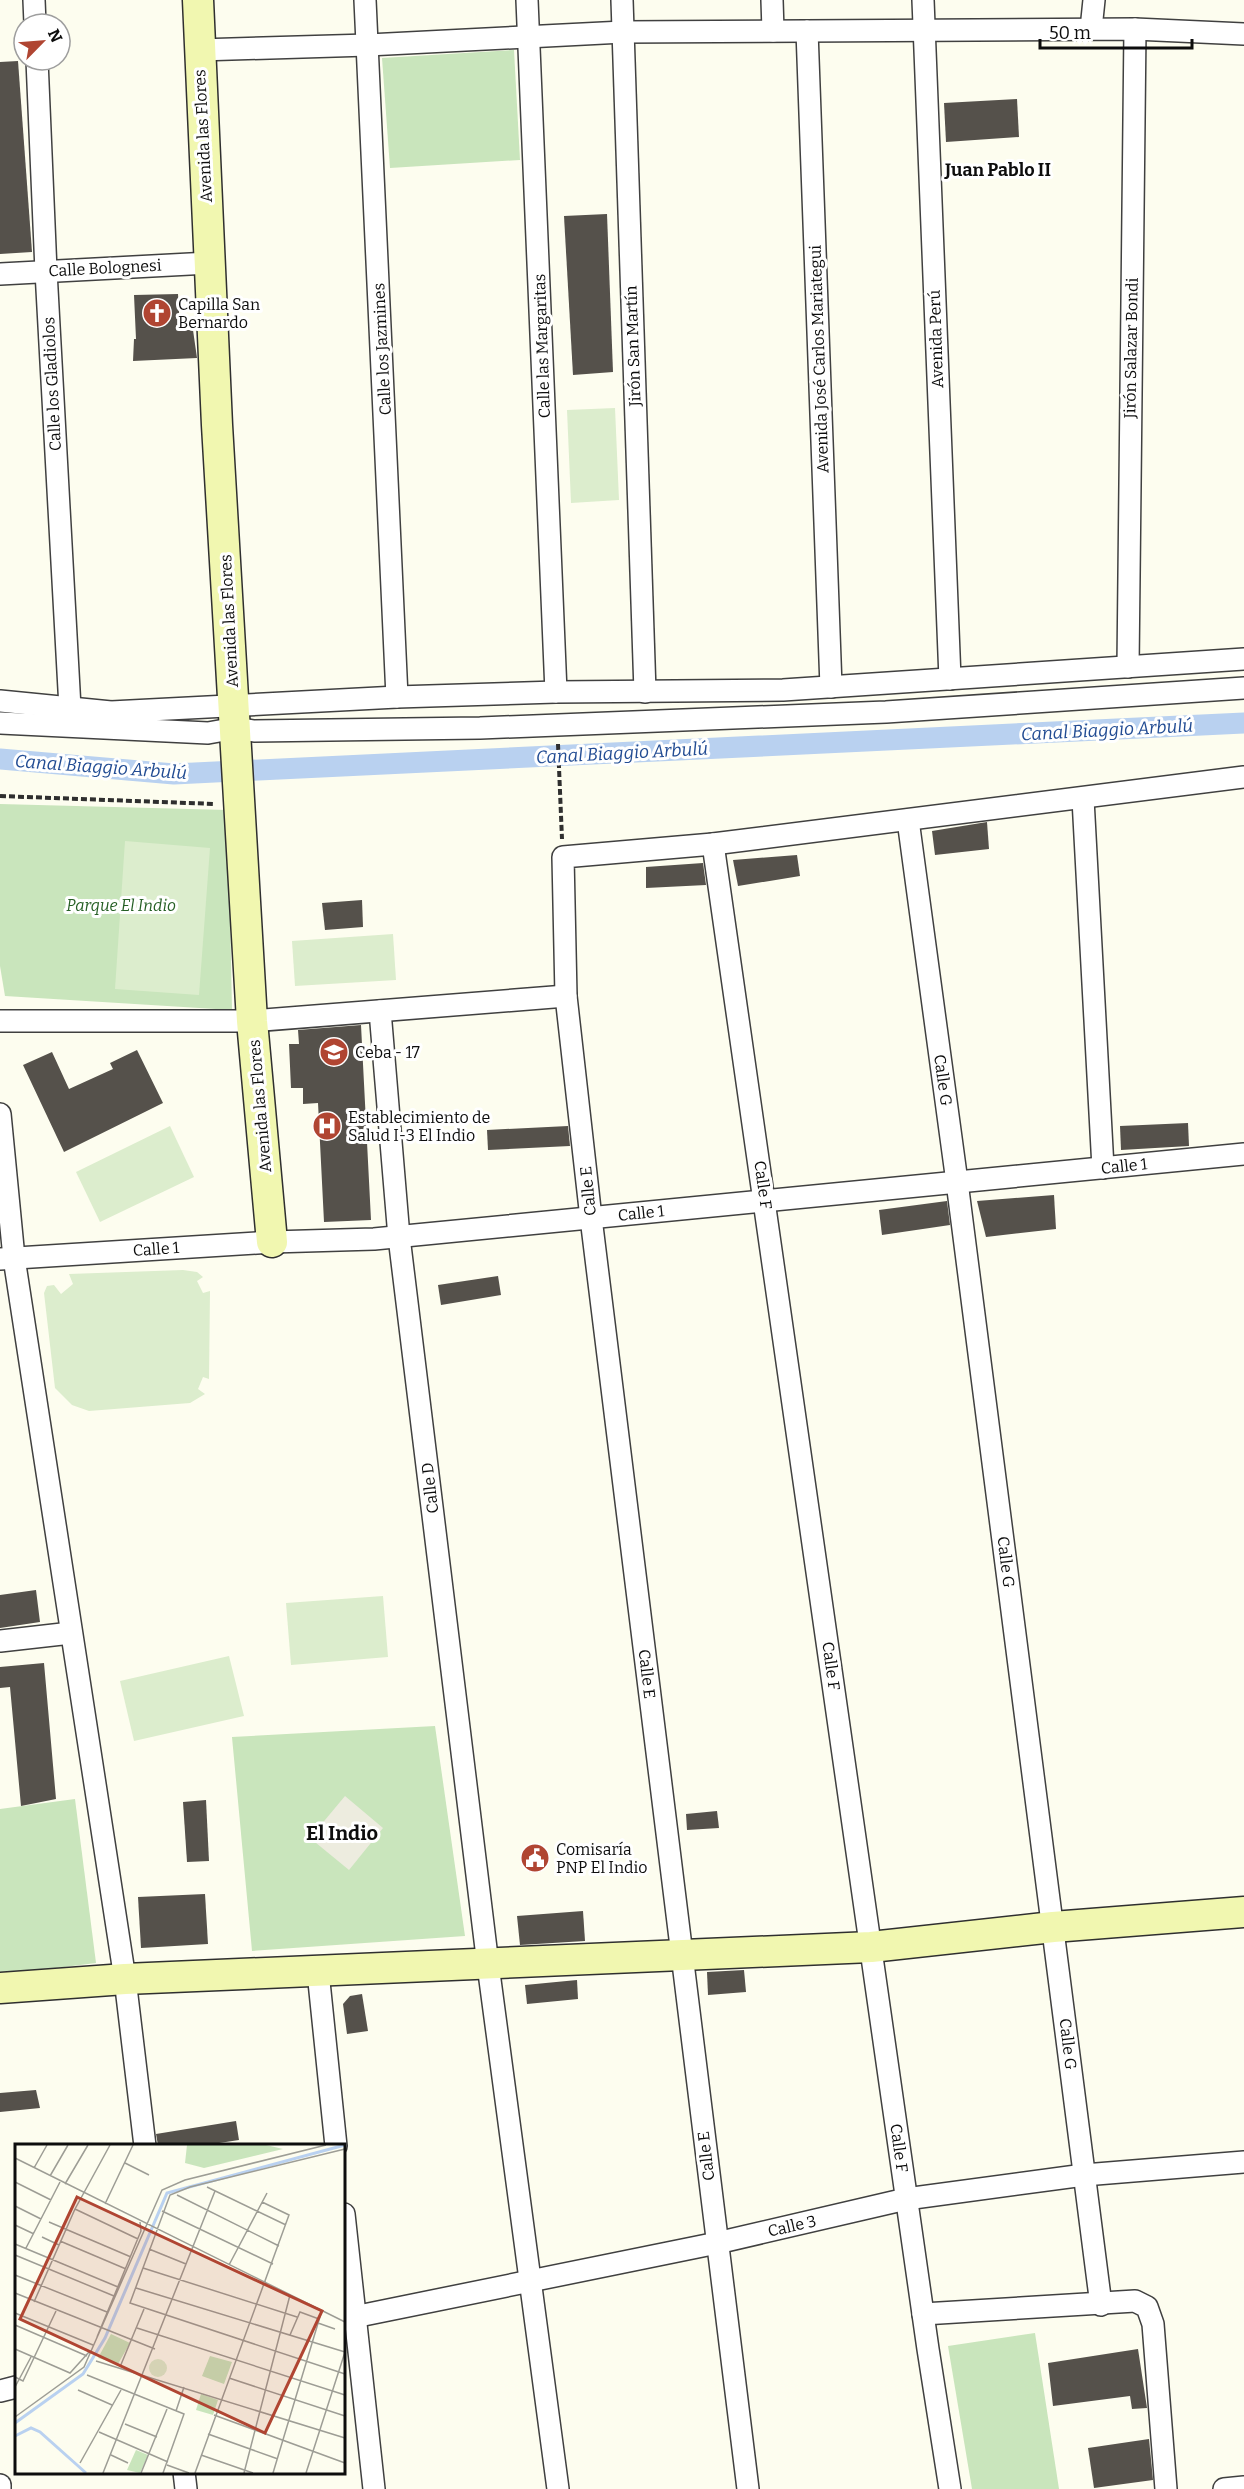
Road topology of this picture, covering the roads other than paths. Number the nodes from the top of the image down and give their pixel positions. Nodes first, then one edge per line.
1 (198, 0) edge
2 (366, 0) edge
3 (527, 0) edge
4 (622, 0) edge
5 (772, 0) edge
6 (923, 0) edge
7 (1094, 0) edge
8 (1091, 29) junction
9 (1135, 29) junction
10 (773, 31) junction
11 (807, 31) junction
12 (924, 31) junction
13 (623, 32) junction
14 (1244, 34) edge
15 (529, 37) junction
16 (368, 45) junction
17 (199, 50) junction
18 (38, 72) edge
19 (209, 263) junction
20 (46, 271) junction
21 (0, 274) edge
22 (1244, 659) edge
23 (1128, 667) junction
24 (950, 679) junction
25 (831, 687) junction
26 (1244, 688) edge
27 (556, 692) junction
28 (645, 692) junction
29 (397, 697) junction
30 (0, 701) edge
31 (70, 708) junction
32 (0, 723) edge
33 (235, 725) junction
34 (1244, 777) edge
35 (1083, 798) junction
36 (908, 820) junction
37 (713, 844) junction
38 (566, 996) junction
39 (380, 1011) junction
40 (0, 1021) edge
41 (252, 1021) junction
42 (0, 1114) edge
43 (1244, 1154) edge
44 (1103, 1168) junction
45 (957, 1182) junction
46 (765, 1201) junction
47 (591, 1218) junction
48 (399, 1237) junction
49 (272, 1242) junction
50 (7, 1258) edge
51 (71, 1633) junction
52 (0, 1641) edge
53 (1244, 1912) edge
54 (1053, 1927) junction
55 (871, 1947) junction
56 (682, 1956) junction
57 (488, 1965) junction
58 (318, 1972) junction
59 (125, 1980) junction
60 (0, 1989) edge
61 (145, 2144) edge
62 (336, 2144) edge
63 (1244, 2162) edge
64 (1084, 2175) junction
65 (906, 2199) junction
66 (345, 2235) edge
67 (717, 2243) junction
68 (532, 2283) junction
69 (1101, 2305) junction
70 (923, 2314) junction
71 (349, 2318) edge
72 (15, 2387) edge
73 (0, 2391) edge
74 (184, 2474) edge
75 (1244, 2487) edge
76 (186, 2489) edge
77 (374, 2489) edge
78 (558, 2489) edge
79 (748, 2489) edge
80 (950, 2489) edge
81 (1166, 2489) edge
82 (1224, 2489) edge

1 - 17 street, Avenida las Flores
2 - 16 street, Calle los Jazmines
3 - 15 street, Calle las Margaritas
4 - 13 street, Jirón San Martín
5 - 10 street
6 - 12 street, Avenida Perú
7 - 8 street
8 - 9 street
8 - 12 street
9 - 14 street
9 - 23 street, Jirón Salazar Bondi
10 - 11 street
10 - 13 street
11 - 12 street
11 - 25 street, Avenida José Carlos Mariategui
12 - 24 street, Avenida Perú
13 - 15 street
13 - 28 street, Jirón San Martín
15 - 16 street
15 - 27 street, Calle las Margaritas
16 - 17 street
16 - 29 street, Calle los Jazmines
17 - 19 street, Avenida las Flores
18 - 20 street, Calle los Gladiolos
19 - 20 street, Calle Bolognesi
19 - 33 street, Avenida las Flores
20 - 21 street, Calle Bolognesi
20 - 31 street, Calle los Gladiolos
22 - 23 street
23 - 24 street
24 - 25 street
25 - 28 street
26 - 33 street
27 - 28 street
27 - 29 street
29 - 33 street
30 - 31 street
31 - 33 street
32 - 33 street
33 - 41 street, Avenida las Flores
34 - 35 street
35 - 36 street
35 - 44 street
36 - 37 street
36 - 45 street, Calle G
37 - 38 street, Calle E
37 - 46 street, Calle F
38 - 39 street
38 - 47 street, Calle E
39 - 41 street
39 - 48 street, Calle D
40 - 41 street
41 - 49 street, Avenida las Flores
42 - 50 street
43 - 44 street, Calle 1
44 - 45 street, Calle 1
45 - 46 street, Calle 1
45 - 54 street, Calle G
46 - 47 street, Calle 1
46 - 55 street, Calle F
47 - 48 street, Calle 1
47 - 56 street, Calle E
48 - 49 street, Calle 1
48 - 57 street, Calle D
49 - 50 street, Calle 1
50 - 51 street
51 - 52 street
51 - 59 street
53 - 54 street
54 - 55 street
54 - 64 street, Calle G
55 - 56 street
55 - 65 street, Calle F
56 - 57 street
56 - 67 street, Calle E
57 - 58 street
57 - 68 street, Calle D
58 - 59 street
58 - 62 street
59 - 60 street
59 - 61 street
63 - 64 street, Calle 3
64 - 65 street, Calle 3
64 - 69 street, Calle G
65 - 67 street, Calle 3
65 - 70 street, Calle F
66 - 71 street
67 - 68 street, Calle 3
67 - 79 street, Calle E
68 - 71 street, Calle 3
68 - 78 street, Calle D
69 - 70 street
69 - 81 street
70 - 80 street, Calle F
71 - 77 street
72 - 73 street
74 - 76 street
75 - 82 street

